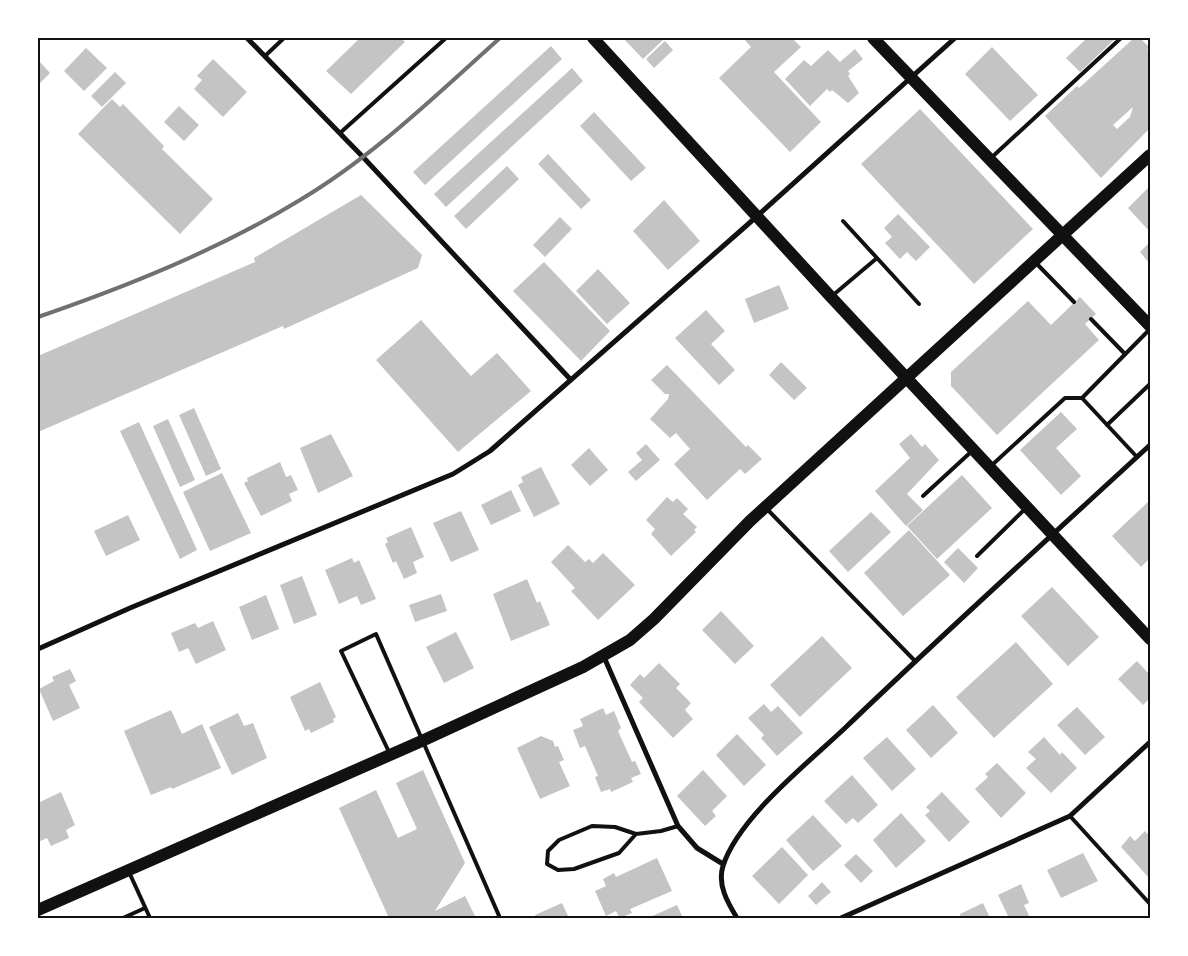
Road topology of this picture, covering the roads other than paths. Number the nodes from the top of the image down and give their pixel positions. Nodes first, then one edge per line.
1 (248, 38) edge
2 (284, 38) edge
3 (446, 38) edge
4 (593, 38) edge
5 (874, 38) edge
6 (955, 38) edge
7 (1121, 38) edge
8 (265, 56) junction
9 (912, 76) junction
10 (340, 133) junction
11 (991, 158) junction
12 (1148, 162) edge
13 (757, 215) junction
14 (843, 221) dead end
15 (1064, 234) junction
16 (877, 258) junction
17 (1035, 262) junction
18 (831, 297) junction
19 (1074, 302) dead end
20 (920, 304) dead end
21 (1091, 319) dead end
22 (1150, 327) edge
23 (1125, 354) junction
24 (907, 378) junction
25 (571, 380) junction
26 (1150, 384) edge
27 (1082, 398) junction
28 (1107, 425) junction
29 (1150, 445) edge
30 (974, 450) junction
31 (1137, 457) junction
32 (990, 467) junction
33 (923, 496) dead end
34 (765, 507) junction
35 (1027, 507) junction
36 (1053, 534) junction
37 (977, 556) dead end
38 (1150, 639) edge
39 (38, 649) edge
40 (604, 655) junction
41 (915, 661) junction
42 (424, 740) junction
43 (1150, 742) edge
44 (390, 754) junction
45 (1070, 816) junction
46 (678, 826) junction
47 (636, 834) junction
48 (723, 864) junction
49 (128, 870) junction
50 (1150, 904) edge
51 (145, 908) junction
52 (38, 910) edge
53 (122, 918) edge
54 (150, 918) edge
55 (500, 918) edge
56 (737, 918) edge
57 (841, 918) edge

1 - 8 street
2 - 8 lane
3 - 10 lane
4 - 13 main road
5 - 9 main road
6 - 9 street
7 - 11 lane
8 - 10 street
9 - 11 main road
9 - 13 street
10 - 25 street
11 - 15 main road
12 - 15 main road
13 - 18 main road
13 - 25 street
14 - 16 lane
15 - 17 main road
15 - 22 main road
16 - 18 lane
16 - 20 lane
17 - 19 lane
17 - 24 main road
18 - 24 main road
21 - 23 lane
22 - 23 lane
23 - 27 lane
24 - 30 main road
24 - 34 main road
25 - 39 street
26 - 28 lane
27 - 28 lane
27 - 32 lane
28 - 31 lane
29 - 31 street
30 - 32 main road
30 - 33 lane
31 - 36 street
32 - 35 main road
34 - 40 main road
34 - 41 lane
35 - 36 main road
35 - 37 lane
36 - 38 main road
36 - 41 street
40 - 42 main road
40 - 46 street
41 - 48 street
42 - 44 main road
42 - 44 lane
42 - 55 lane
43 - 45 street
44 - 49 main road
45 - 50 lane
45 - 57 street
46 - 47 lane
46 - 48 street
47 - 47 lane
48 - 56 street
49 - 51 lane
49 - 52 main road
51 - 53 lane
51 - 54 lane

